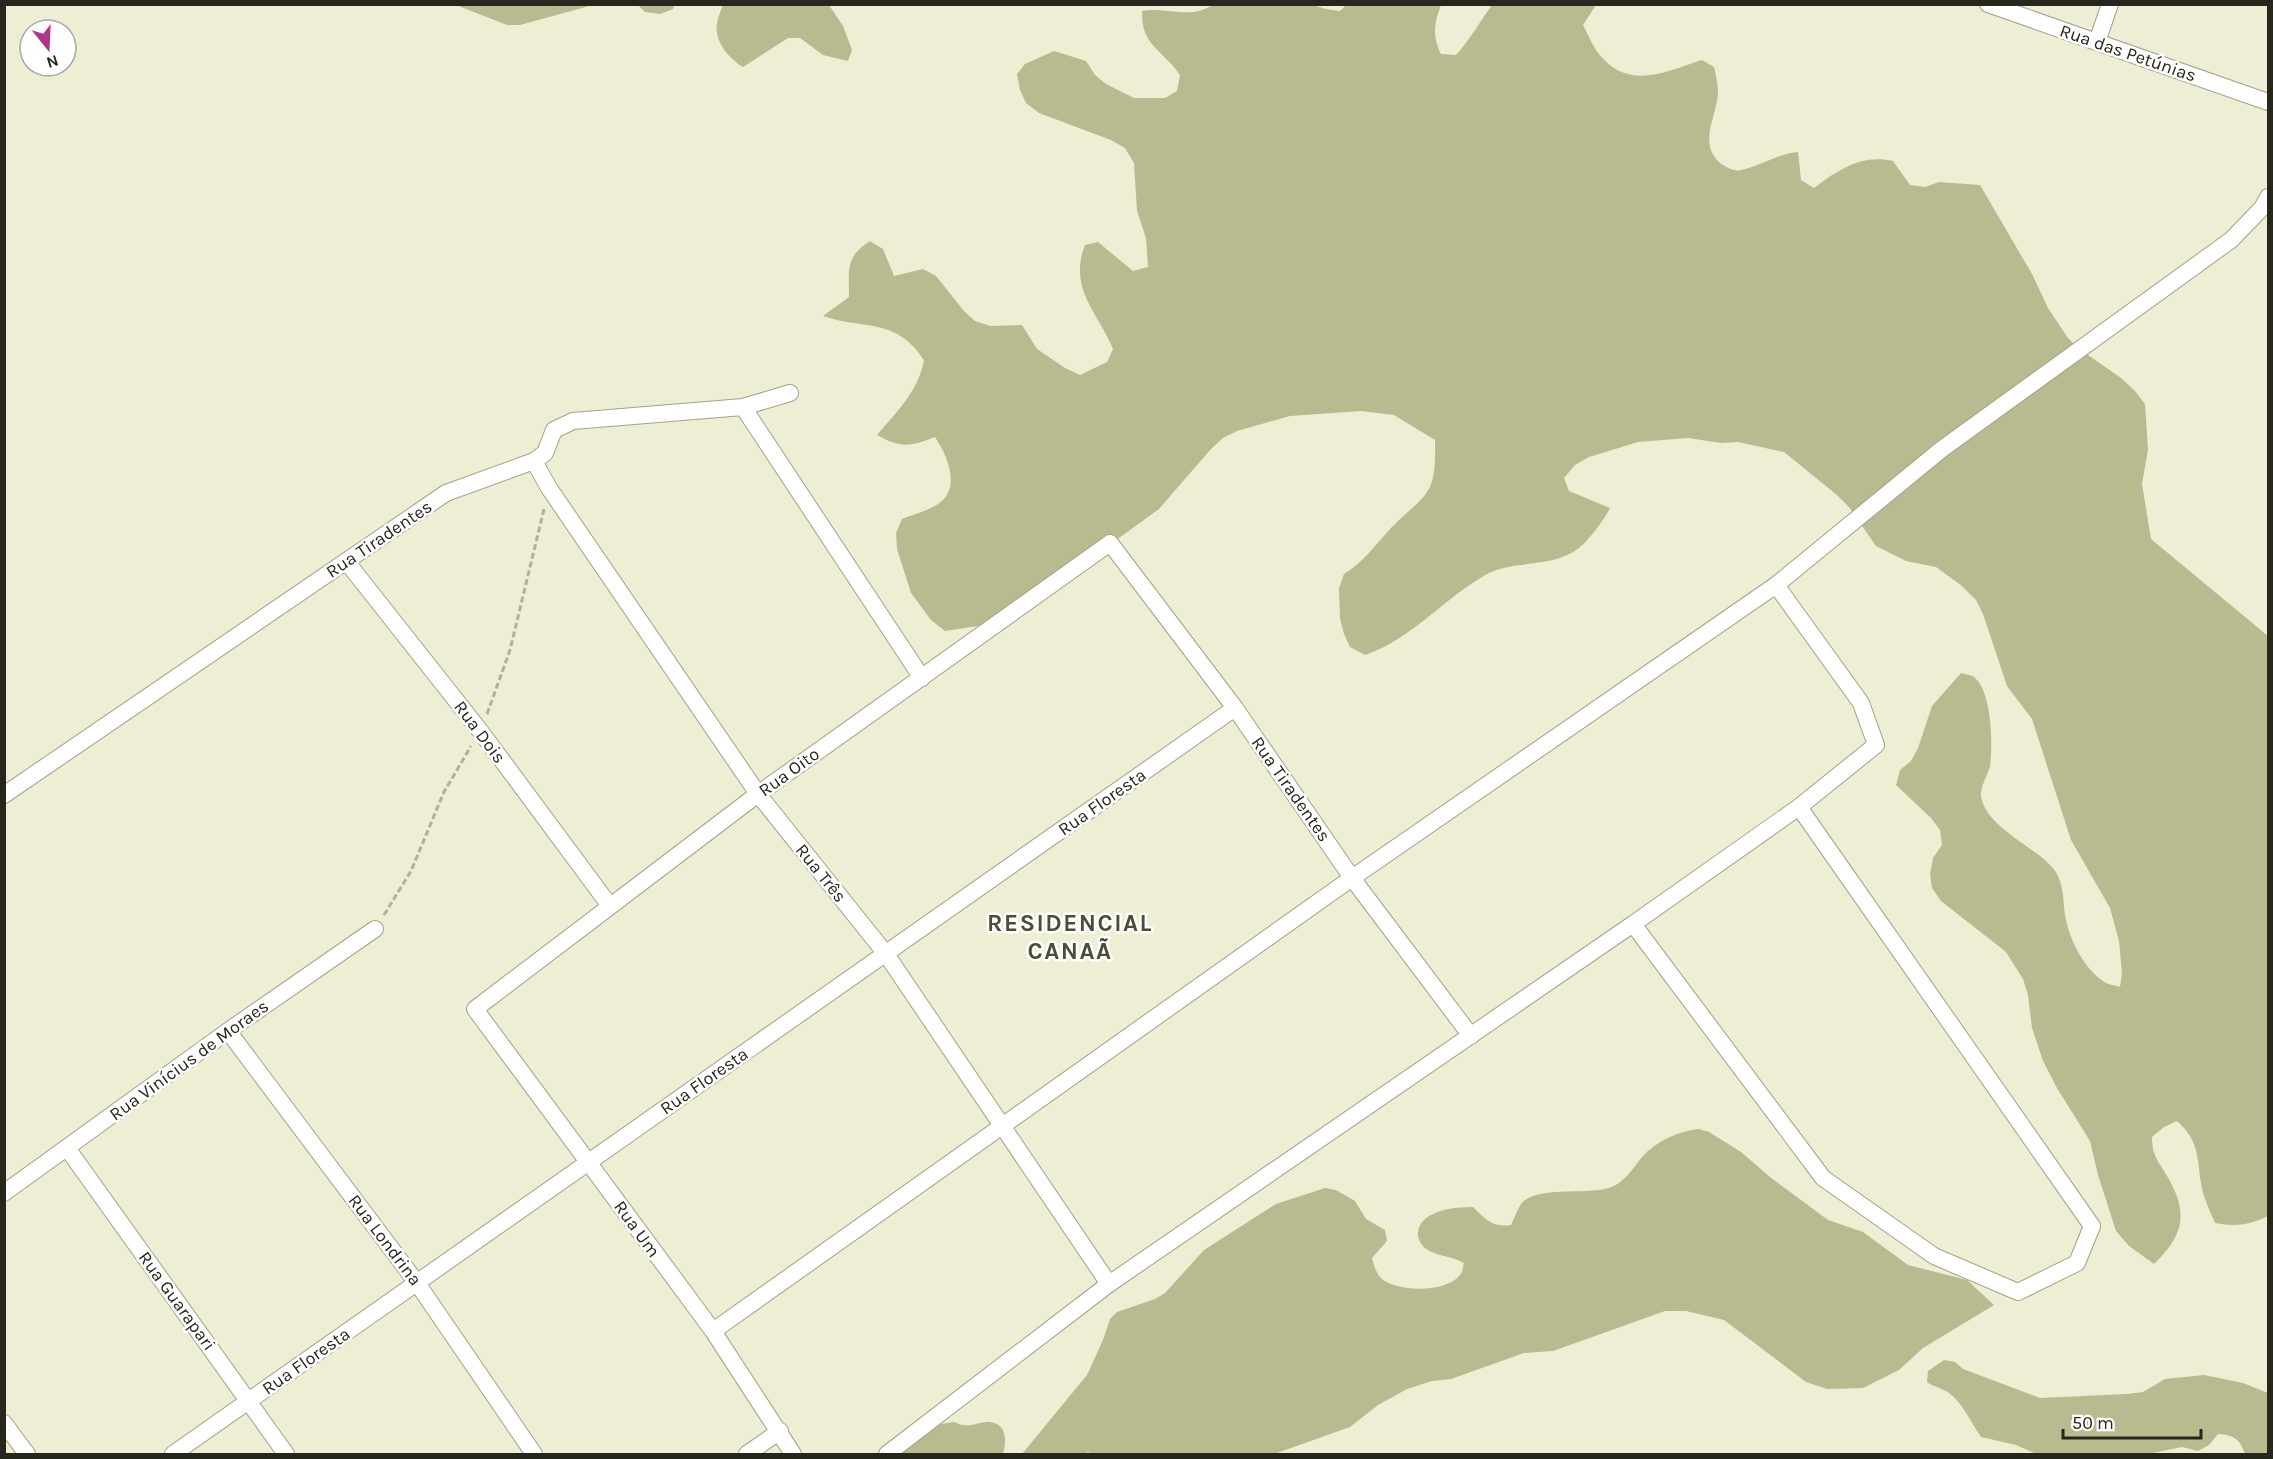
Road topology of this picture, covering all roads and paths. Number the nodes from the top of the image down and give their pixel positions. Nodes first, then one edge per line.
1 (1988, 4) edge
2 (2110, 4) edge
3 (2097, 42) junction
4 (2268, 102) edge
5 (2268, 197) edge
6 (790, 393) dead end
7 (743, 407) junction
8 (534, 461) junction
9 (1110, 543) joint
10 (346, 561) junction
11 (1776, 585) junction
12 (922, 678) junction
13 (1235, 708) junction
14 (758, 794) junction
15 (4, 795) edge
16 (1799, 807) junction
17 (1352, 878) junction
18 (610, 906) junction
19 (1634, 924) junction
20 (375, 929) dead end
21 (885, 954) junction
22 (475, 1009) joint
23 (228, 1031) junction
24 (1470, 1036) junction
25 (1004, 1126) junction
26 (67, 1148) junction
27 (588, 1163) junction
28 (4, 1193) edge
29 (417, 1283) junction
30 (1109, 1284) junction
31 (712, 1331) junction
32 (249, 1401) junction
33 (4, 1423) edge
34 (780, 1431) junction
35 (27, 1455) edge
36 (173, 1455) edge
37 (286, 1455) edge
38 (534, 1455) edge
39 (747, 1455) edge
40 (794, 1455) edge
41 (887, 1455) edge

1 - 3 street, Rua das Petúnias
2 - 3 street
3 - 4 street, Rua das Petúnias
5 - 11 street
6 - 7 street
7 - 8 street
7 - 12 street
8 - 10 street, Rua Tiradentes
8 - 14 street, Rua Três
9 - 12 street, Rua Oito
9 - 13 street, Rua Tiradentes
10 - 15 street, Rua Tiradentes
10 - 18 street, Rua Dois
11 - 16 street
11 - 17 street
12 - 14 street, Rua Oito
13 - 17 street, Rua Tiradentes
13 - 21 street, Rua Floresta
14 - 18 street, Rua Oito
14 - 21 street, Rua Três
16 - 19 street
16 - 19 street
17 - 24 street, Rua Tiradentes
17 - 25 street
18 - 22 street, Rua Oito
19 - 24 street
20 - 23 street, Rua Vinícius de Moraes
21 - 25 street, Rua Três
21 - 27 street, Rua Floresta
22 - 27 street, Rua Um
23 - 26 street, Rua Vinícius de Moraes
23 - 29 street, Rua Londrina
24 - 30 street
25 - 30 street, Rua Três
25 - 31 street
26 - 28 street, Rua Vinícius de Moraes
26 - 32 street, Rua Guarapari
27 - 29 street, Rua Floresta
27 - 31 street, Rua Um
29 - 32 street, Rua Floresta
29 - 38 street, Rua Londrina
30 - 41 street
31 - 34 street, Rua Um
32 - 36 street, Rua Floresta
32 - 37 street, Rua Guarapari
33 - 35 street
34 - 39 street
34 - 40 street, Rua Um

